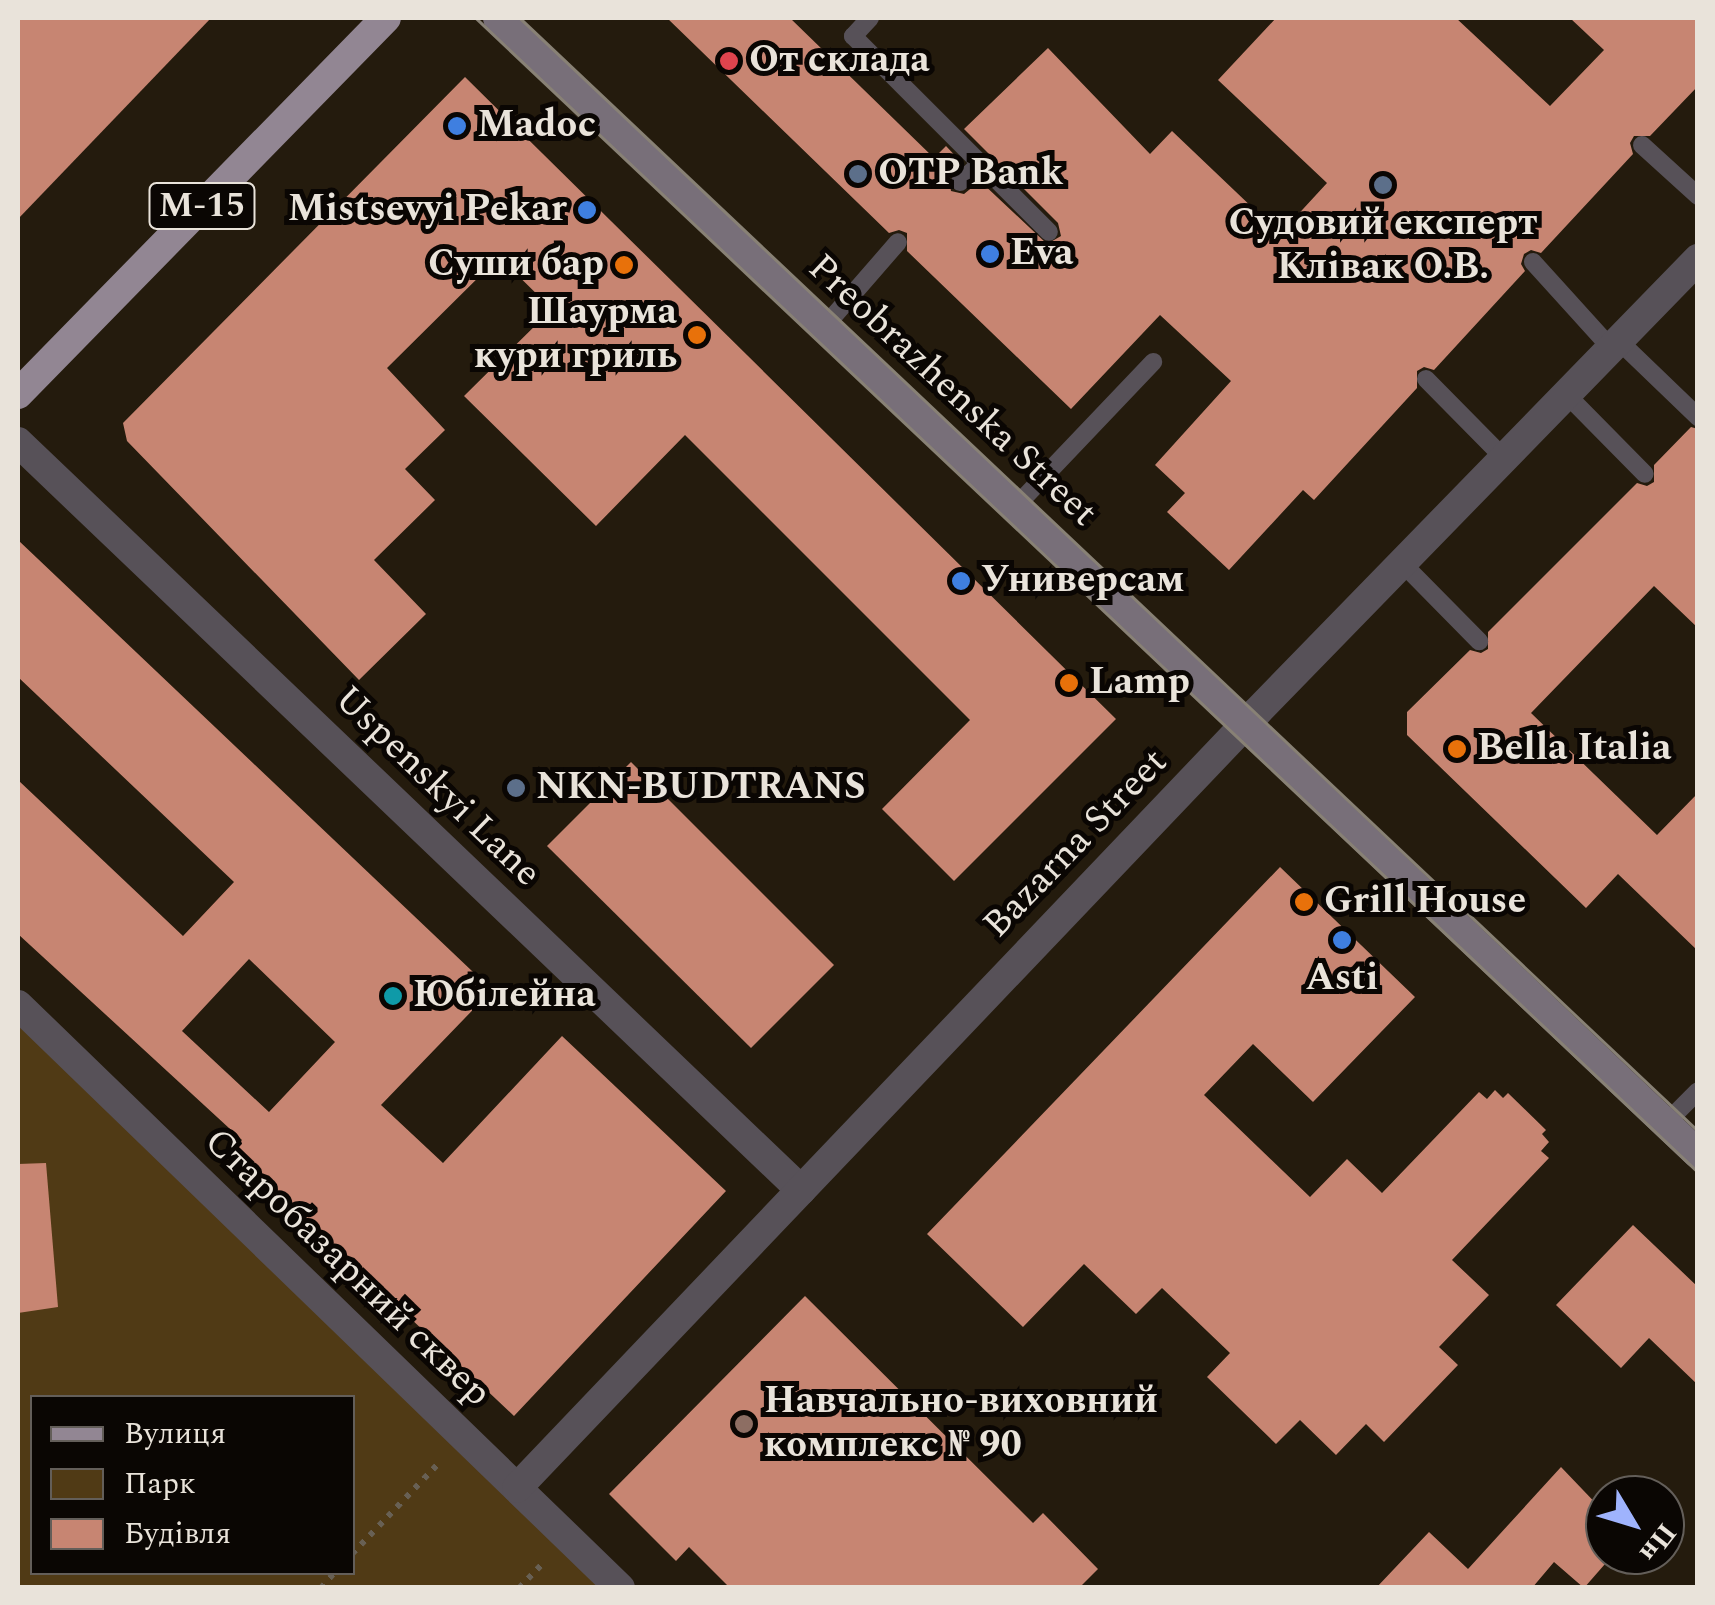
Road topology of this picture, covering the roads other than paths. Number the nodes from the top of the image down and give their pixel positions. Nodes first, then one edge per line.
1 (386, 18) edge
2 (498, 18) edge
3 (870, 18) edge
4 (1642, 144) dead end
5 (980, 163) junction
6 (960, 182) dead end
7 (1698, 196) edge
8 (1049, 232) dead end
9 (898, 242) dead end
10 (1698, 259) edge
11 (1533, 262) dead end
12 (824, 326) junction
13 (1614, 344) junction
14 (1153, 362) dead end
15 (1426, 379) dead end
16 (18, 394) edge
17 (1566, 394) junction
18 (1698, 417) edge
19 (18, 442) edge
20 (1504, 458) junction
21 (1646, 474) dead end
22 (1016, 506) junction
23 (1402, 563) junction
24 (1479, 641) dead end
25 (1247, 724) junction
26 (18, 1005) edge
27 (1698, 1090) edge
28 (1666, 1124) junction
29 (1698, 1154) edge
30 (801, 1190) junction
31 (517, 1488) junction
32 (620, 1588) edge

1 - 16 main road, М-15
2 - 12 main road, Preobrazhenska Street
3 - 5 lane
4 - 7 lane
5 - 6 lane
5 - 8 lane
9 - 12 lane
10 - 13 street, Bazarna Street
11 - 13 lane
12 - 22 main road, Preobrazhenska Street
13 - 17 street, Bazarna Street
13 - 18 lane
14 - 22 lane
15 - 20 lane
17 - 20 street, Bazarna Street
17 - 21 lane
19 - 30 street, Uspenskyi Lane
20 - 23 street, Bazarna Street
22 - 25 main road, Preobrazhenska Street
23 - 24 lane
23 - 25 street, Bazarna Street
25 - 28 main road, Preobrazhenska Street
25 - 30 street, Bazarna Street
26 - 31 street, Старобазарний сквер
27 - 28 lane
28 - 29 main road, Preobrazhenska Street
30 - 31 street, Bazarna Street
31 - 32 street, Старобазарний сквер

